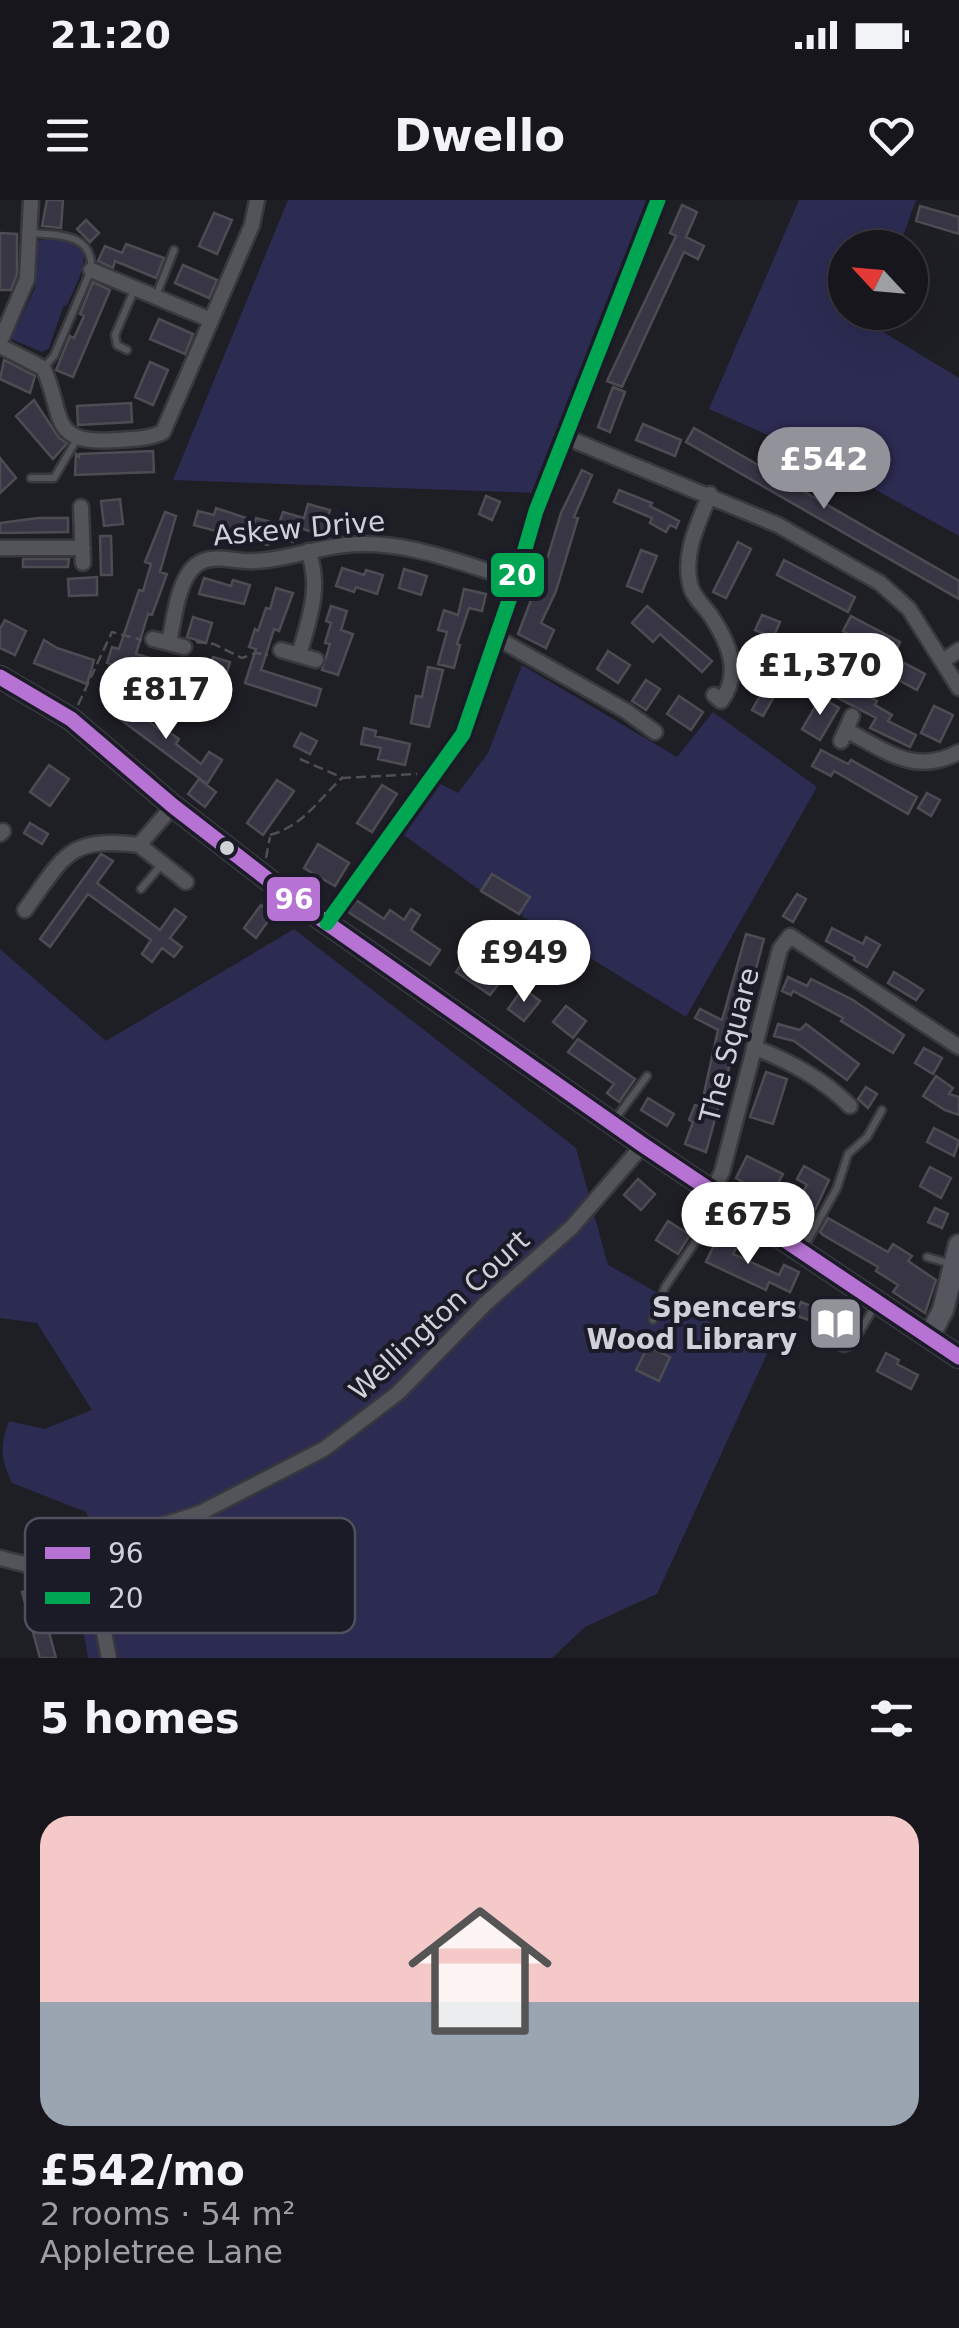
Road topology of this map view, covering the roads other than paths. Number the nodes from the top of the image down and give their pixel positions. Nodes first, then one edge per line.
1 (31, 200) edge
2 (257, 200) edge
3 (658, 200) edge
4 (30, 233) junction
5 (174, 250) dead end
6 (90, 270) junction
7 (134, 288) junction
8 (156, 298) junction
9 (211, 320) junction
10 (0, 344) edge
11 (127, 350) dead end
12 (43, 368) junction
13 (563, 436) junction
14 (78, 438) junction
15 (30, 478) dead end
16 (710, 494) junction
17 (81, 507) dead end
18 (0, 548) edge
19 (308, 551) junction
20 (516, 580) junction
21 (497, 638) junction
22 (153, 639) road end
23 (281, 650) road end
24 (959, 650) edge
25 (299, 655) junction
26 (316, 660) dead end
27 (943, 661) junction
28 (2, 683) edge
29 (959, 688) edge
30 (720, 701) dead end
31 (846, 729) dead end
32 (654, 732) dead end
33 (959, 752) edge
34 (173, 806) junction
35 (138, 845) junction
36 (162, 864) junction
37 (186, 882) dead end
38 (142, 889) dead end
39 (25, 910) dead end
40 (327, 923) junction
41 (754, 1047) junction
42 (959, 1047) edge
43 (647, 1076) dead end
44 (850, 1106) dead end
45 (882, 1110) dead end
46 (612, 1123) junction
47 (643, 1145) junction
48 (718, 1195) junction
49 (802, 1250) junction
50 (957, 1255) edge
51 (926, 1256) dead end
52 (877, 1302) junction
53 (653, 1320) dead end
54 (929, 1337) junction
55 (837, 1345) dead end
56 (959, 1357) edge
57 (184, 1518) edge
58 (0, 1558) edge
59 (25, 1564) edge
60 (104, 1633) edge
61 (109, 1658) edge

1 - 4 street
2 - 9 street
3 - 13 street
4 - 6 lane
4 - 10 street
5 - 8 lane
6 - 7 street
6 - 12 lane
7 - 8 street
7 - 11 lane
8 - 9 street
9 - 14 street
10 - 12 street
12 - 14 street
13 - 16 street
13 - 20 street
14 - 15 lane
16 - 27 street
16 - 30 street
17 - 18 street
19 - 20 street, Askew Drive
19 - 22 street, Askew Drive
19 - 25 street
20 - 21 street
21 - 32 street
21 - 40 street
23 - 25 street
24 - 27 street
25 - 26 street
27 - 29 street
28 - 34 street
31 - 33 street
34 - 35 street
34 - 40 street
35 - 36 street
35 - 39 street
36 - 37 street
36 - 38 lane
40 - 46 street
41 - 42 street, The Square
41 - 44 street
41 - 48 street, The Square
43 - 46 lane
45 - 49 lane
46 - 47 street
47 - 48 street
47 - 57 street, Wellington Court
48 - 49 street
48 - 53 lane
49 - 52 street
50 - 51 lane
50 - 54 street
52 - 54 street
52 - 55 lane
54 - 56 street
58 - 59 street, Wellington Court
60 - 61 street

